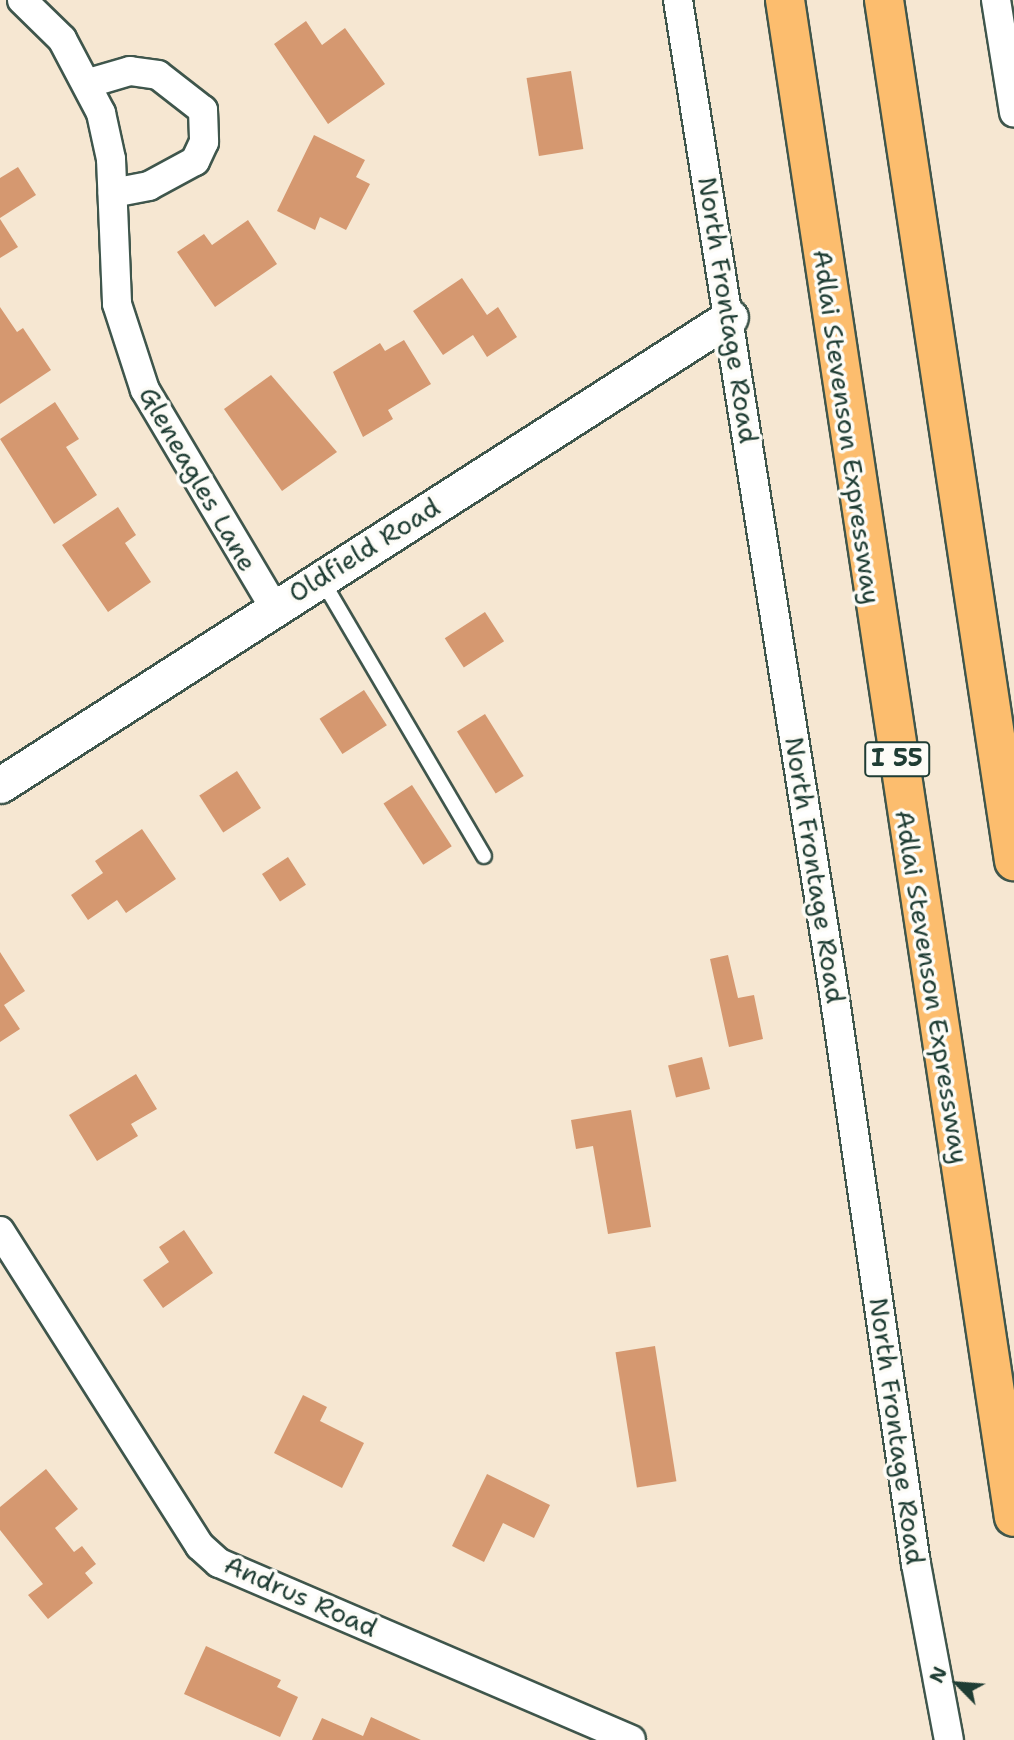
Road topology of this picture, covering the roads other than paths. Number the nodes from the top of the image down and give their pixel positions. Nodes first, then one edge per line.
1 (22, 0) edge
2 (678, 0) edge
3 (785, 0) edge
4 (884, 0) edge
5 (996, 0) edge
6 (89, 83) junction
7 (1014, 113) edge
8 (113, 193) junction
9 (730, 317) junction
10 (321, 579) junction
11 (274, 607) junction
12 (0, 785) edge
13 (484, 856) dead end
14 (1014, 861) edge
15 (0, 1231) edge
16 (1014, 1517) edge
17 (631, 1740) edge
18 (949, 1740) edge

1 - 6 street, Gleneagles Lane
2 - 9 street, North Frontage Road
3 - 16 highway, Adlai Stevenson Expressway / I 55
4 - 14 highway
5 - 7 street
6 - 8 street, Gleneagles Lane
6 - 8 street
8 - 11 street, Gleneagles Lane
9 - 10 street, Oldfield Road
9 - 18 street, North Frontage Road
10 - 11 street, Oldfield Road
10 - 13 lane
11 - 12 street, Oldfield Road
15 - 17 street, Andrus Road

